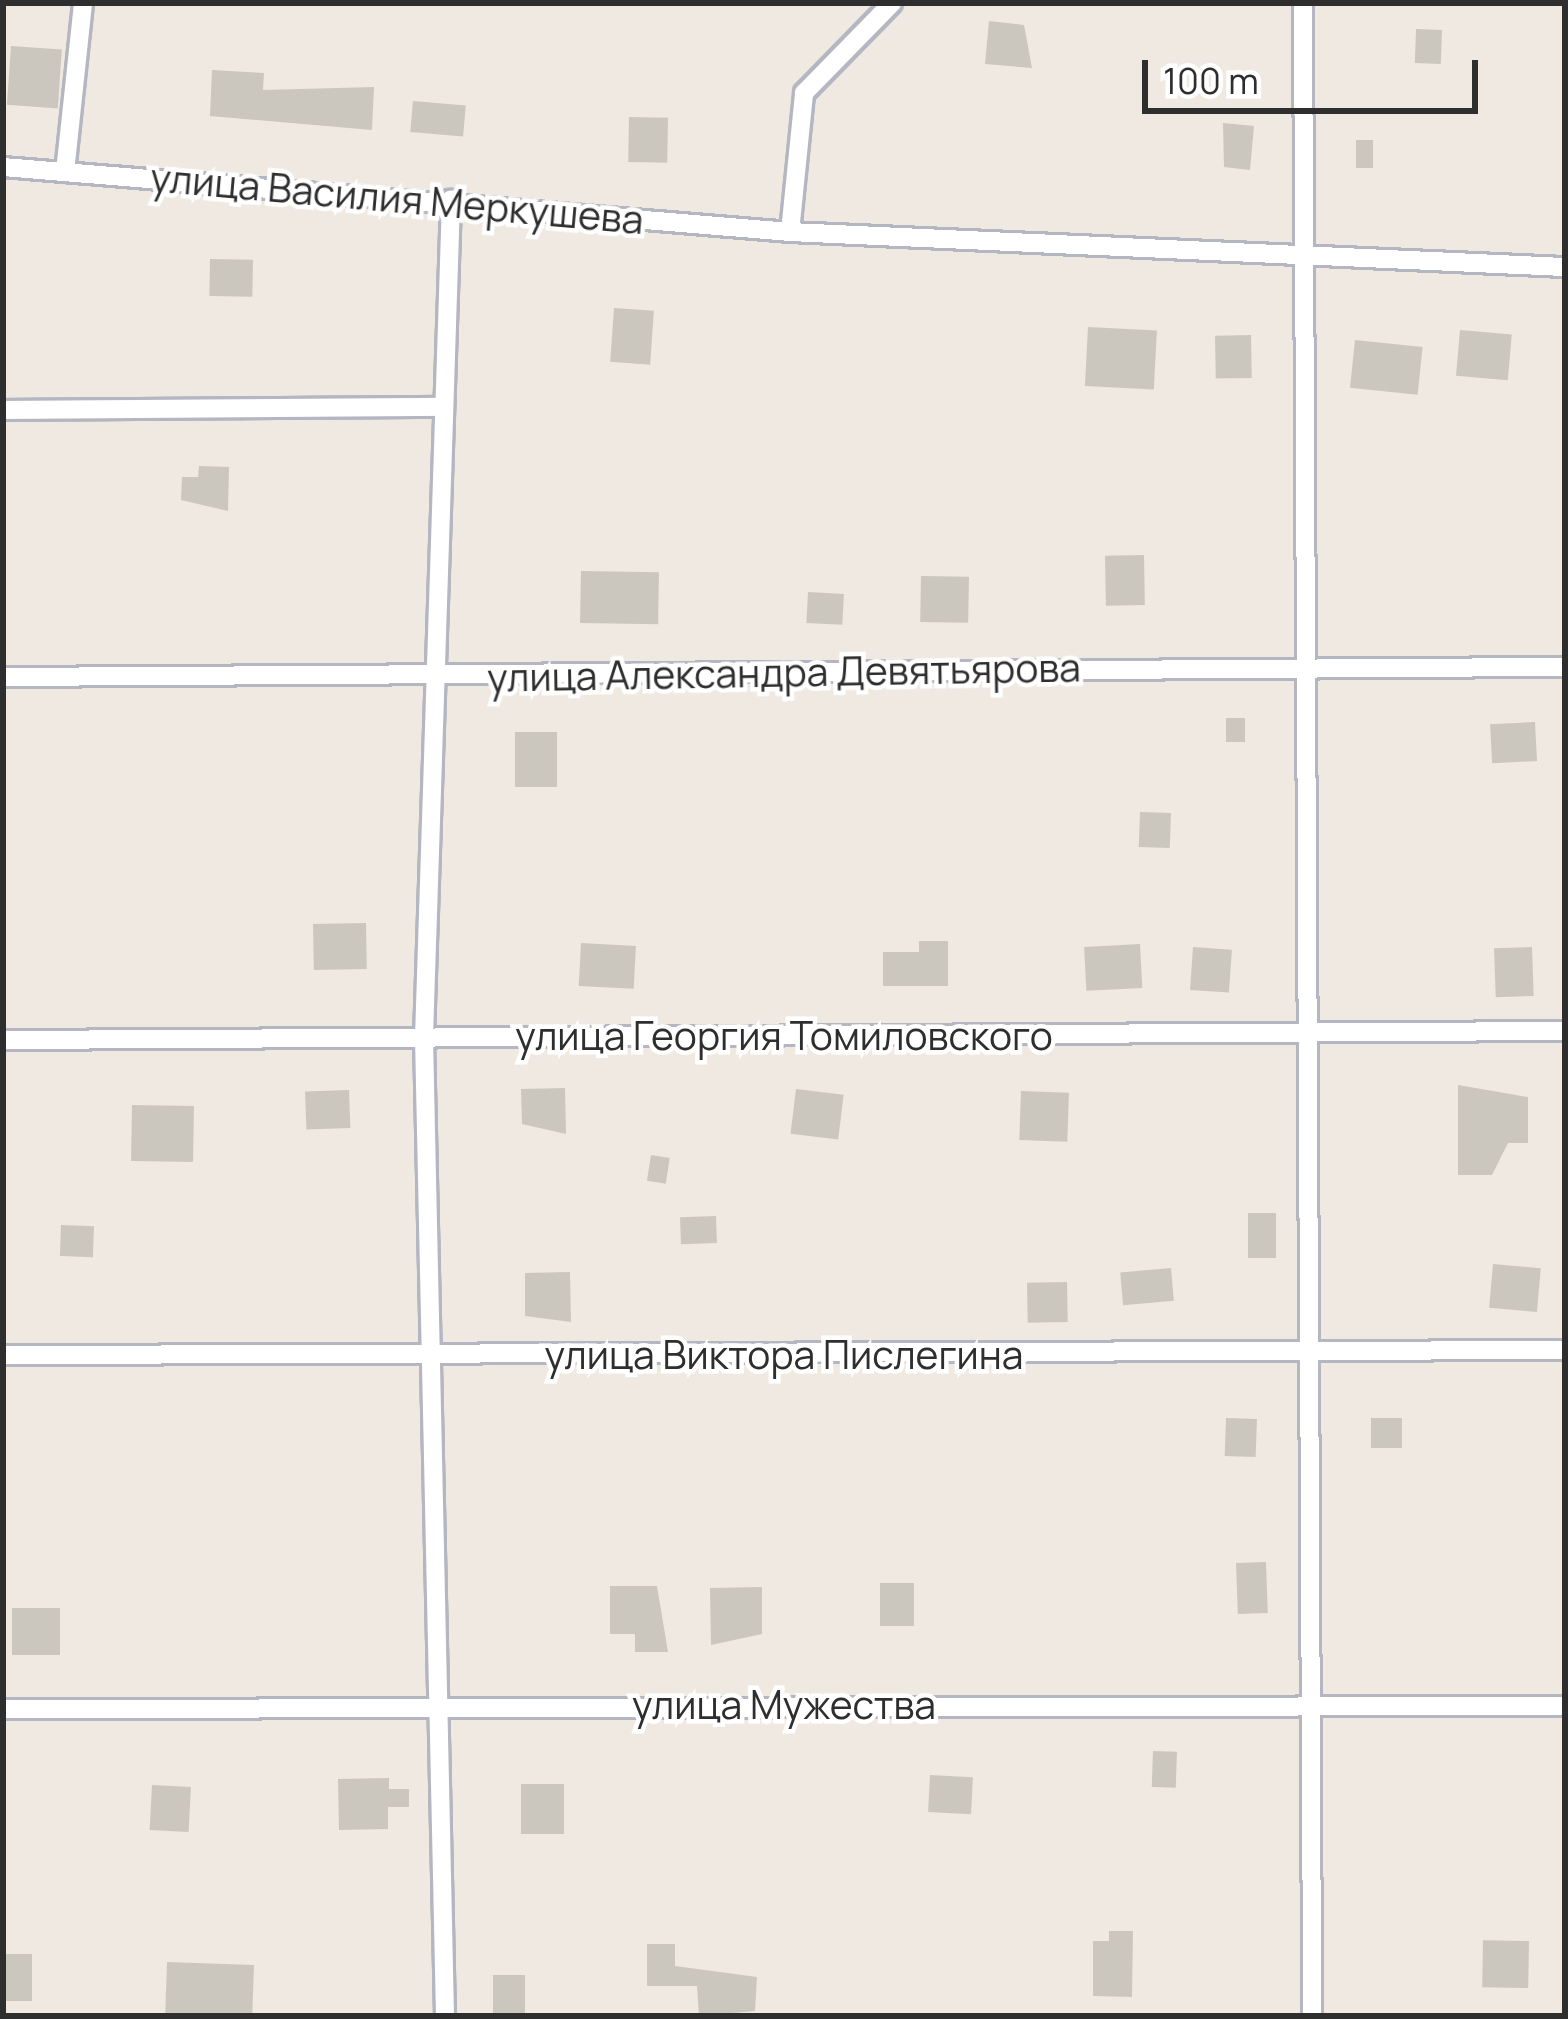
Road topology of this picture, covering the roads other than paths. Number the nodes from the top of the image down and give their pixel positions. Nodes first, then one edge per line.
1 (83, 3) edge
2 (892, 3) edge
3 (1303, 3) edge
4 (3, 167) edge
5 (65, 172) junction
6 (451, 200) junction
7 (790, 232) junction
8 (1304, 260) junction
9 (1565, 267) edge
10 (444, 407) junction
11 (3, 410) edge
12 (1565, 667) edge
13 (1300, 668) junction
14 (430, 675) junction
15 (3, 677) edge
16 (1302, 1031) junction
17 (1565, 1031) edge
18 (424, 1037) junction
19 (3, 1040) edge
20 (1304, 1350) junction
21 (1565, 1350) edge
22 (3, 1355) edge
23 (432, 1357) junction
24 (442, 1703) junction
25 (1315, 1706) junction
26 (1565, 1706) edge
27 (3, 1709) edge
28 (445, 2016) edge
29 (1312, 2016) edge

1 - 5 street
2 - 7 street
3 - 8 street
4 - 5 street, улица Василия Меркушева
5 - 6 street, улица Василия Меркушева
6 - 7 street, улица Василия Меркушева
6 - 10 street
7 - 8 street, улица Василия Меркушева
8 - 9 street, улица Василия Меркушева
8 - 13 street
10 - 11 street
10 - 14 street
12 - 13 street, улица Александра Девятьярова
13 - 14 street, улица Александра Девятьярова
13 - 16 street
14 - 15 street, улица Александра Девятьярова
14 - 18 street
16 - 17 street, улица Георгия Томиловского
16 - 18 street, улица Георгия Томиловского
16 - 20 street
18 - 19 street, улица Георгия Томиловского
18 - 23 street
20 - 21 street, улица Виктора Пислегина
20 - 23 street, улица Виктора Пислегина
20 - 25 street
22 - 23 street, улица Виктора Пислегина
23 - 24 street
24 - 25 street, улица Мужества
24 - 27 street, улица Мужества
24 - 28 street
25 - 26 street, улица Мужества
25 - 29 street

